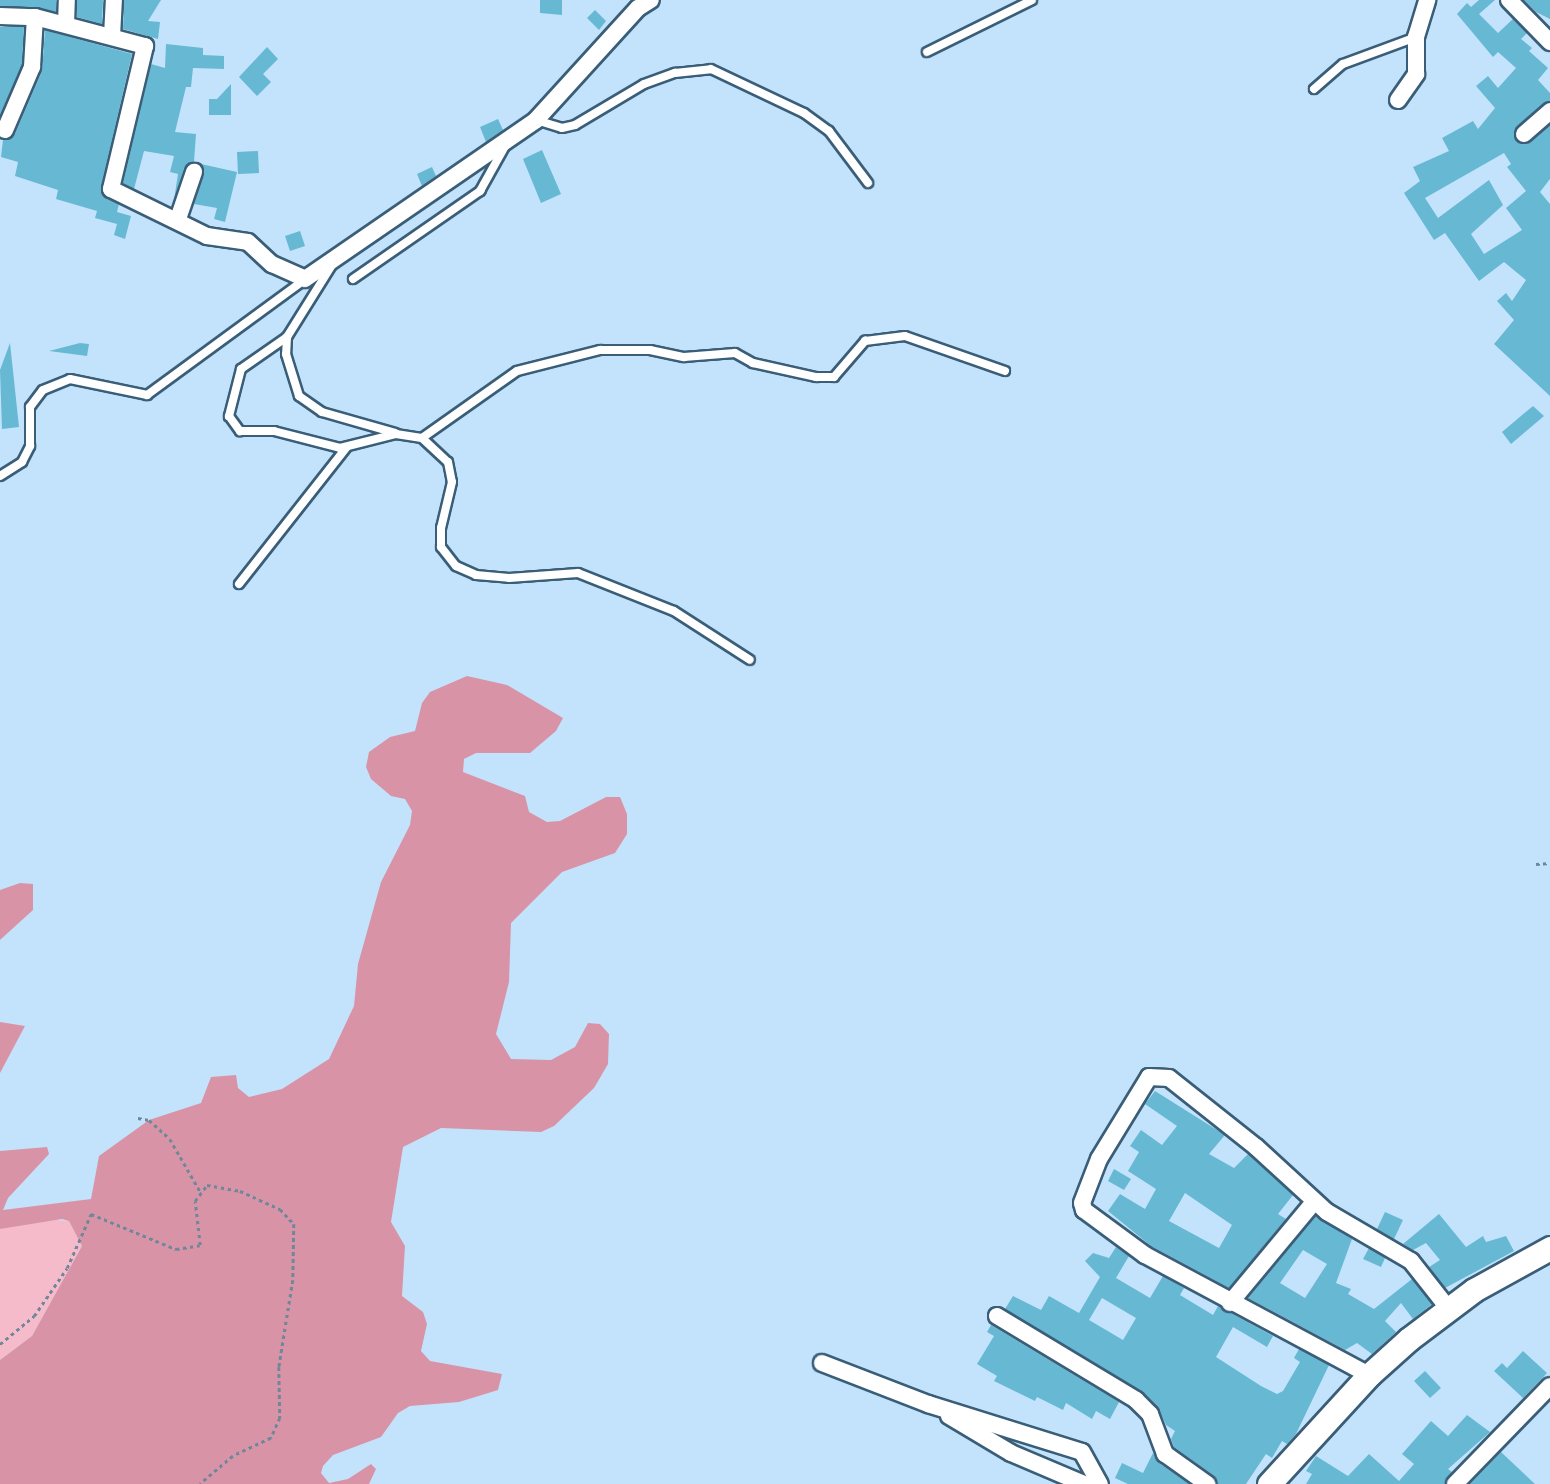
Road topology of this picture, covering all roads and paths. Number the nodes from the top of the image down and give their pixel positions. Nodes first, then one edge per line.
1 (67, 0) edge
2 (114, 0) edge
3 (651, 0) edge
4 (1032, 0) edge
5 (1427, 0) edge
6 (1508, 0) edge
7 (0, 16) edge
8 (35, 17) junction
9 (66, 24) junction
10 (112, 36) junction
11 (1416, 37) junction
12 (1550, 42) edge
13 (926, 52) dead end
14 (1314, 89) dead end
15 (1398, 100) dead end
16 (1550, 111) edge
17 (536, 120) junction
18 (5, 130) dead end
19 (1524, 134) dead end
20 (507, 140) junction
21 (194, 172) dead end
22 (868, 183) dead end
23 (178, 219) junction
24 (334, 263) junction
25 (305, 279) junction
26 (353, 279) dead end
27 (287, 337) junction
28 (1006, 371) dead end
29 (396, 434) junction
30 (422, 438) junction
31 (347, 447) junction
32 (0, 476) edge
33 (239, 584) dead end
34 (750, 660) dead end
35 (1550, 863) edge
36 (1536, 864) dead end
37 (138, 1118) dead end
38 (201, 1193) junction
39 (1314, 1202) junction
40 (1550, 1248) edge
41 (1230, 1303) junction
42 (1448, 1308) junction
43 (996, 1317) dead end
44 (0, 1344) edge
45 (822, 1363) dead end
46 (1369, 1376) junction
47 (1550, 1386) edge
48 (928, 1404) junction
49 (200, 1484) edge
50 (1084, 1484) edge
51 (1100, 1484) edge
52 (1207, 1484) edge
53 (1269, 1484) edge
54 (1455, 1484) edge

1 - 9 street
2 - 10 street
3 - 17 street
4 - 13 lane
5 - 11 street
6 - 12 street
7 - 8 street
8 - 9 street
8 - 18 street
9 - 10 street
10 - 23 street
11 - 14 lane
11 - 15 street
16 - 19 street
17 - 20 street
17 - 22 lane
20 - 24 street
20 - 26 lane
21 - 23 street
23 - 25 street
24 - 25 street
24 - 27 lane
25 - 32 lane
27 - 29 lane
27 - 31 lane
28 - 30 lane
29 - 30 lane
29 - 31 lane
30 - 34 lane
31 - 33 lane
35 - 36 path
37 - 38 path
38 - 44 path
38 - 49 path
39 - 41 street
39 - 41 street
39 - 42 street
40 - 42 main road
41 - 46 street
42 - 46 main road
43 - 52 street
45 - 48 street
46 - 53 main road
47 - 54 street
48 - 50 street
48 - 51 street

